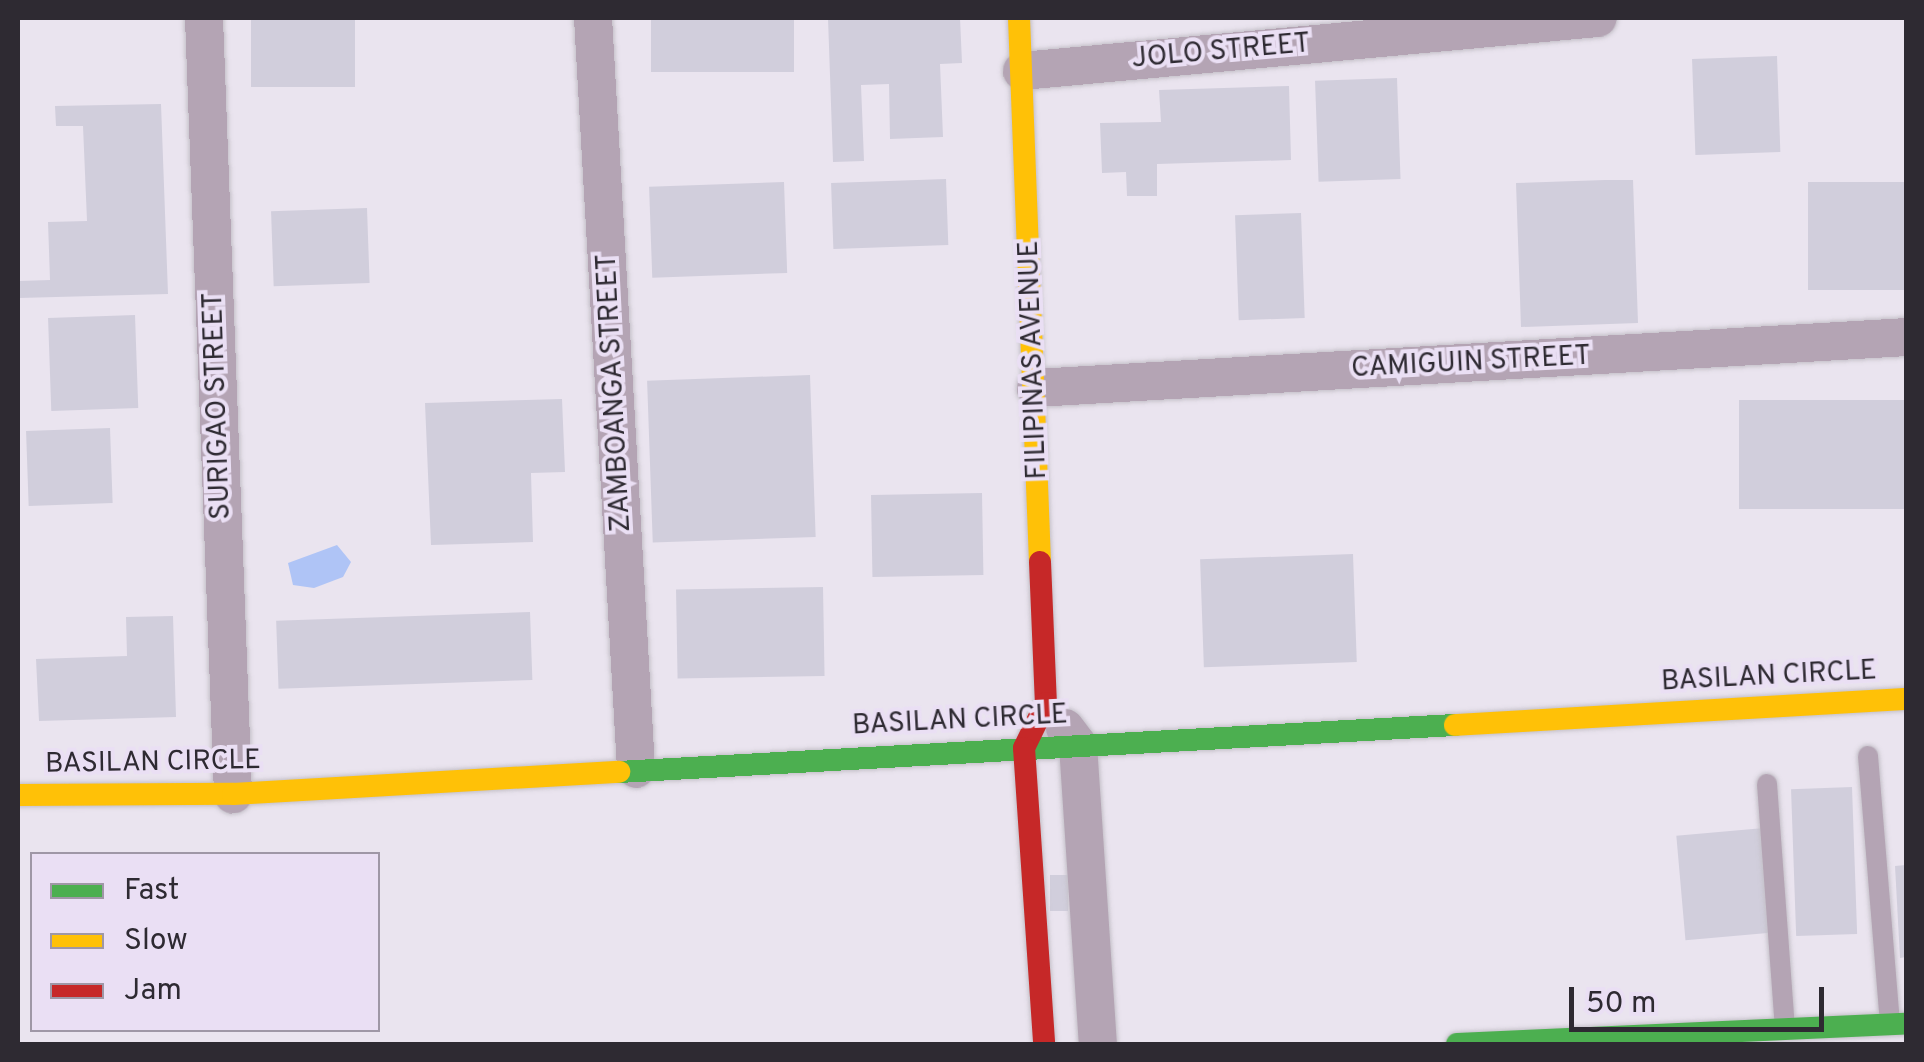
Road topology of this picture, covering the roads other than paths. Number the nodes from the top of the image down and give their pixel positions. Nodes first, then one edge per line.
1 (204, 18) edge
2 (594, 18) edge
3 (1019, 18) edge
4 (1598, 18) edge
5 (1022, 71) junction
6 (1906, 337) edge
7 (1036, 388) junction
8 (1906, 699) edge
9 (1046, 702) junction
10 (1078, 745) junction
11 (1024, 748) junction
12 (1868, 756) dead end
13 (636, 769) junction
14 (1767, 784) dead end
15 (232, 794) junction
16 (18, 795) edge
17 (1898, 1024) edge
18 (1785, 1029) junction
19 (1607, 1041) edge
20 (1044, 1044) edge
21 (1098, 1044) edge
22 (1457, 1044) edge

1 - 15 street, SURIGAO STREET
2 - 13 street, ZAMBOANGA STREET
3 - 5 street, FILIPINAS AVENUE
4 - 5 street, JOLO STREET
5 - 7 street, FILIPINAS AVENUE
6 - 7 street, CAMIGUIN STREET
7 - 9 street, FILIPINAS AVENUE
8 - 10 street, BASILAN CIRCLE
9 - 10 street
9 - 11 street, FILIPINAS AVENUE
10 - 11 street, BASILAN CIRCLE
10 - 21 street
11 - 13 street, BASILAN CIRCLE
11 - 20 street, FILIPINAS AVENUE
12 - 17 lane
13 - 15 street, BASILAN CIRCLE
14 - 18 lane
15 - 16 street, BASILAN CIRCLE
17 - 18 street
18 - 19 street
19 - 22 street

